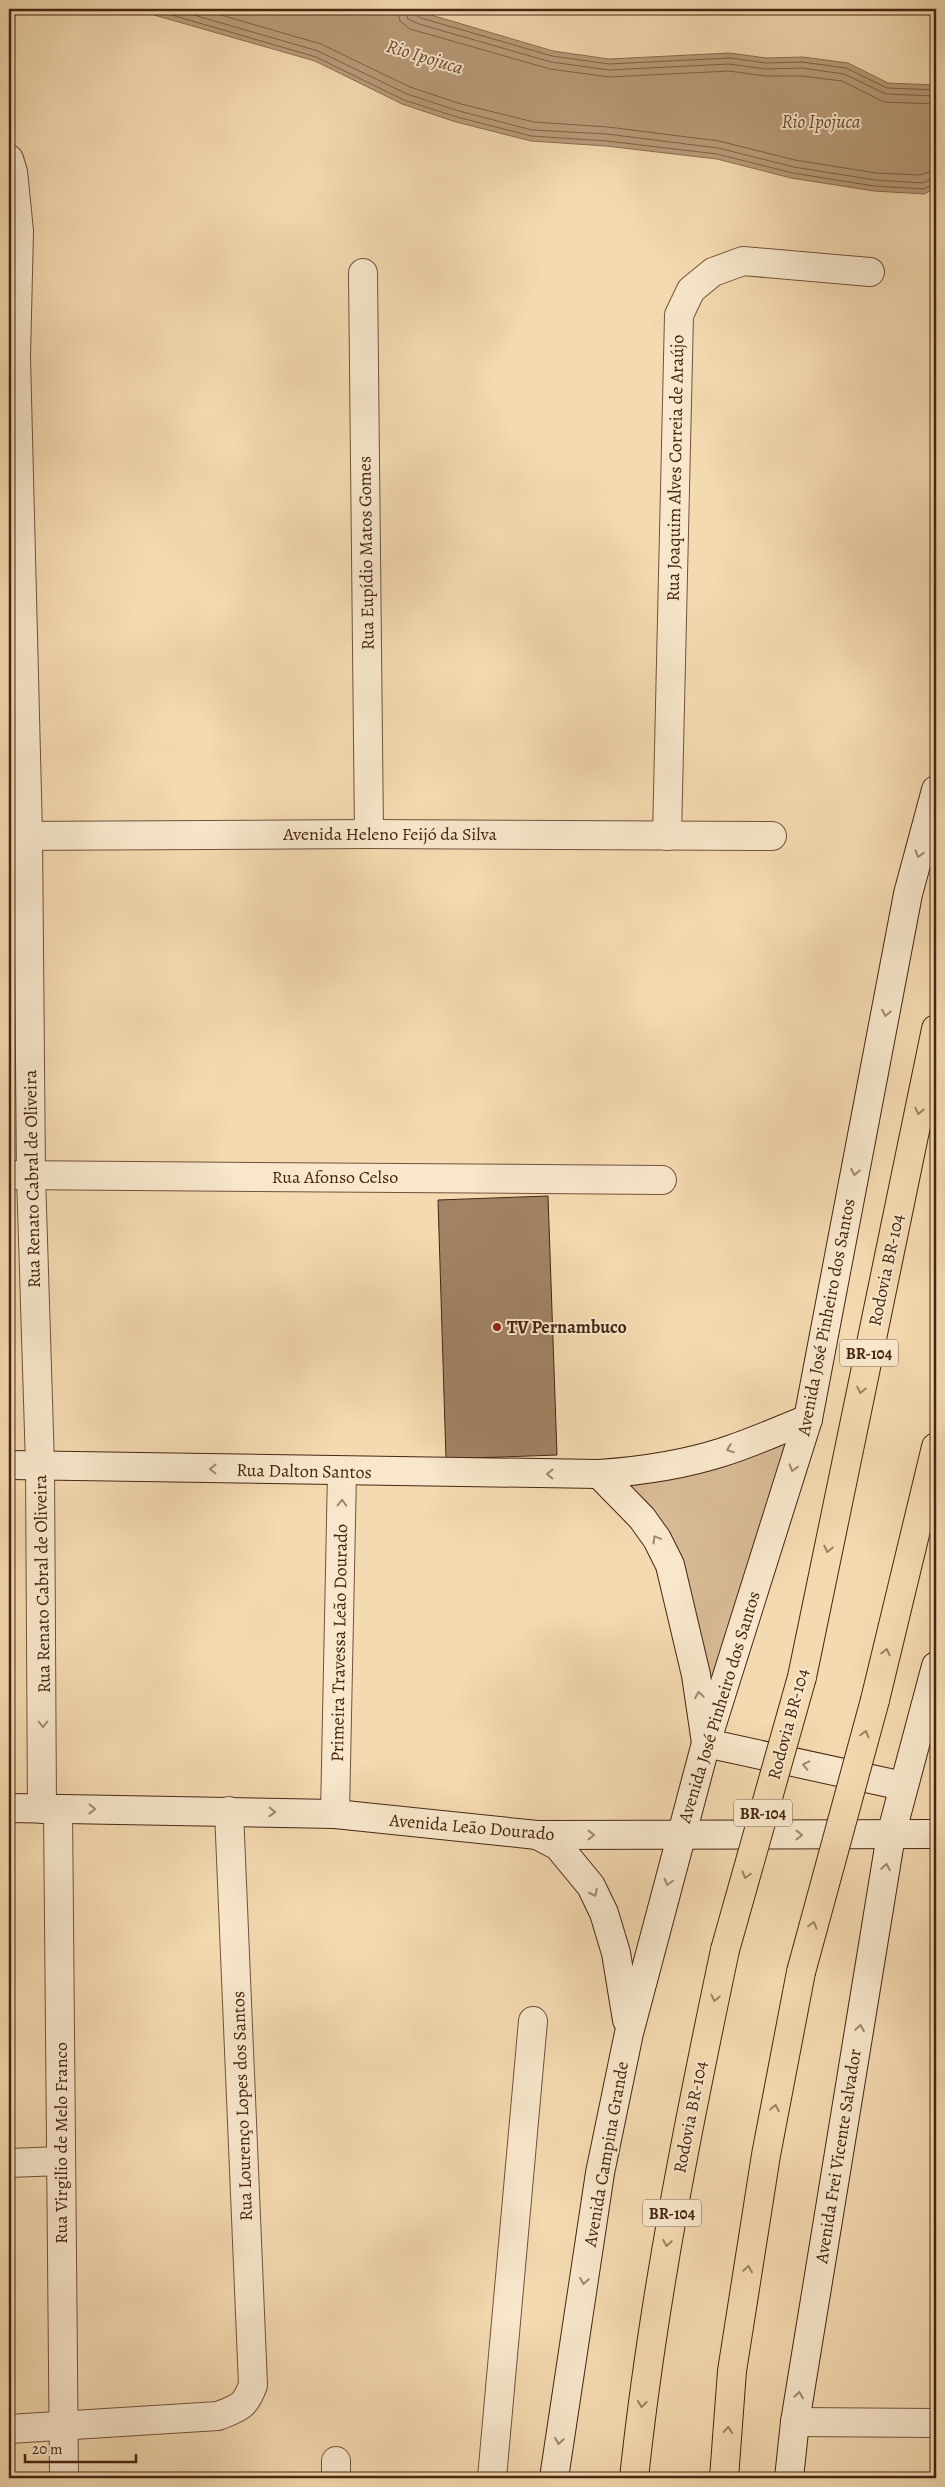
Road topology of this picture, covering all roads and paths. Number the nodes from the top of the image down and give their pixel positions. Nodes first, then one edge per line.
1 (9, 160) edge
2 (870, 272) dead end
3 (363, 273) dead end
4 (12, 357) edge
5 (936, 790) edge
6 (369, 834) junction
7 (18, 835) edge
8 (667, 836) junction
9 (772, 836) dead end
10 (936, 1029) edge
11 (20, 1175) edge
12 (662, 1180) dead end
13 (808, 1418) junction
14 (936, 1446) edge
15 (40, 1465) junction
16 (9, 1466) edge
17 (342, 1472) junction
18 (599, 1474) junction
19 (936, 1666) edge
20 (706, 1743) junction
21 (903, 1786) junction
22 (9, 1808) edge
23 (50, 1809) junction
24 (229, 1811) junction
25 (335, 1814) junction
26 (936, 1834) edge
27 (537, 1835) junction
28 (681, 1835) junction
29 (891, 1835) junction
30 (533, 2021) dead end
31 (629, 2032) junction
32 (61, 2161) junction
33 (9, 2163) edge
34 (795, 2422) junction
35 (936, 2424) edge
36 (62, 2427) junction
37 (9, 2429) edge
38 (64, 2478) edge
39 (492, 2478) edge
40 (554, 2478) edge
41 (634, 2478) edge
42 (724, 2478) edge
43 (789, 2478) edge

1 - 4 street, Rua Renato Cabral de Oliveira
2 - 8 street, Rua Joaquim Alves Correia de Araújo
3 - 6 street, Rua Eupídio Matos Gomes
4 - 7 street, Rua Renato Cabral de Oliveira
5 -> 13 street, Avenida José Pinheiro dos Santos
6 - 7 street, Avenida Heleno Feijó da Silva
6 - 8 street, Avenida Heleno Feijó da Silva
7 - 11 street, Rua Renato Cabral de Oliveira
8 - 9 street, Avenida Heleno Feijó da Silva
10 -> 41 highway, Rodovia BR-104 / BR-104, bridge
11 - 12 street, Rua Afonso Celso
11 - 15 street, Rua Renato Cabral de Oliveira
13 -> 18 street, Rua Dalton Santos
13 -> 20 street, Avenida José Pinheiro dos Santos
42 -> 14 highway, bridge
15 - 16 street, Rua Dalton Santos
17 -> 15 street, Rua Dalton Santos
15 -> 23 street, Rua Renato Cabral de Oliveira
18 -> 17 street, Rua Dalton Santos
25 -> 17 street, Primeira Travessa Leão Dourado
20 -> 18 street
19 - 21 street
21 -> 20 street
20 - 28 street, Avenida José Pinheiro dos Santos
21 - 29 street
22 - 23 street, Avenida Leão Dourado
23 -> 24 street, Avenida Leão Dourado
23 - 32 street, Rua Virgilio de Melo Franco
24 -> 25 street, Avenida Leão Dourado
24 - 36 street, Rua Lourenço Lopes dos Santos
25 - 27 street, Avenida Leão Dourado
26 - 29 street, Avenida Leão Dourado
27 -> 28 street, Avenida Leão Dourado
27 -> 31 street
28 -> 29 street, Avenida Leão Dourado
28 -> 31 street, Avenida Campina Grande
34 -> 29 street, Avenida Frei Vicente Salvador
30 - 39 street
31 -> 40 street, Avenida Campina Grande
32 - 33 street
32 - 36 street, Rua Virgilio de Melo Franco
34 - 35 street
34 - 43 street, Avenida Frei Vicente Salvador
36 - 37 street
36 - 38 street, Rua Virgilio de Melo Franco

